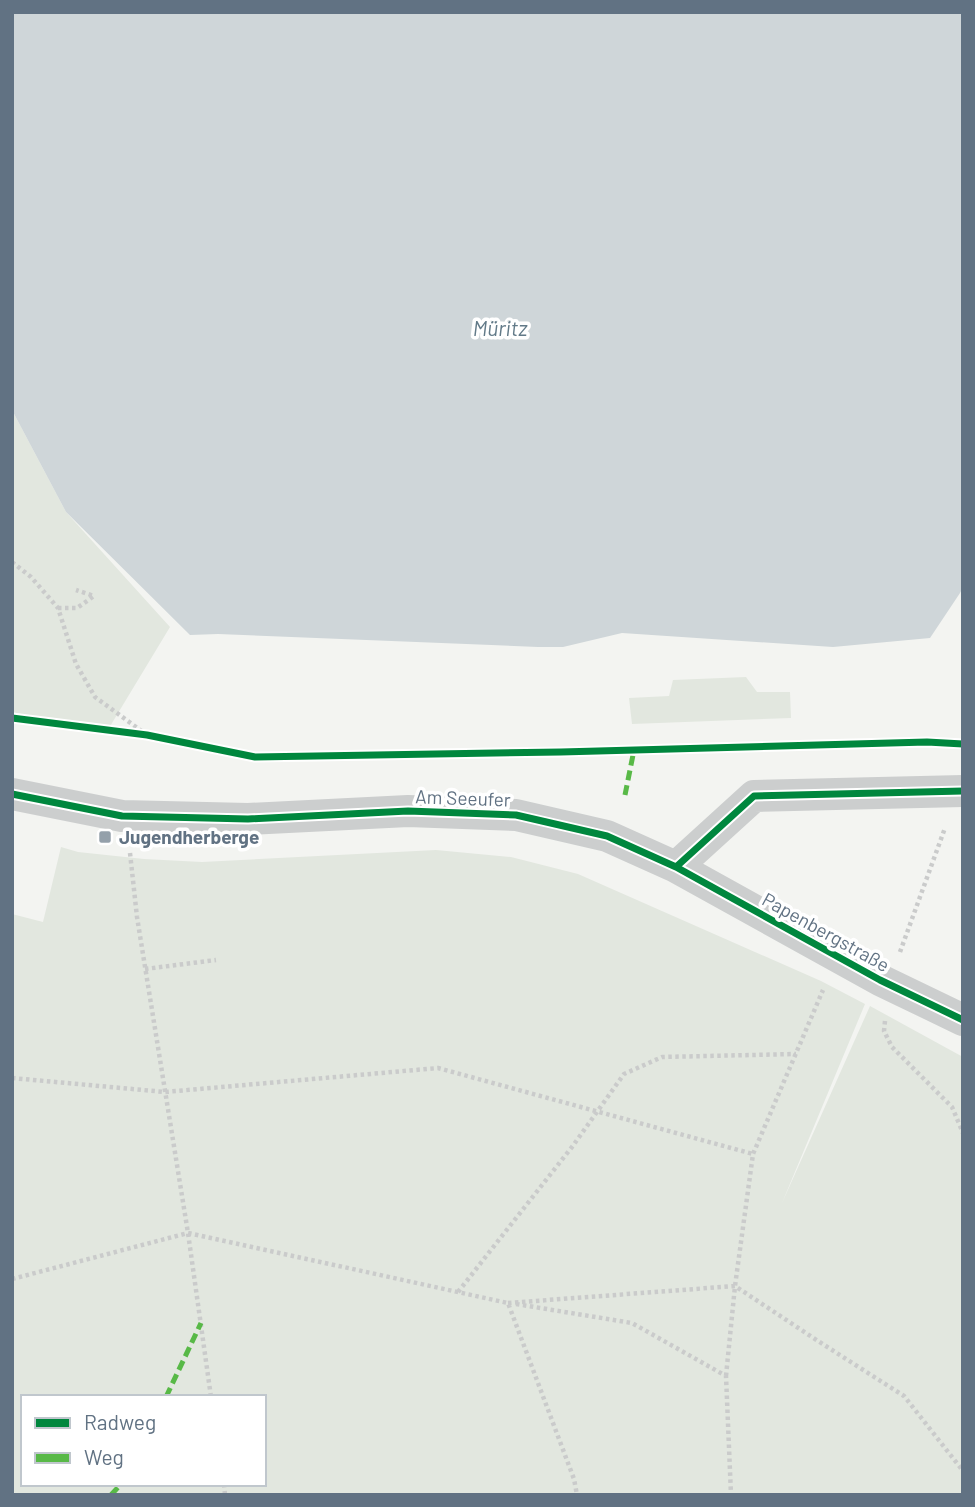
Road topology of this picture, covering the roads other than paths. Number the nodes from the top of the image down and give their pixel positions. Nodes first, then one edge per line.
1 (961, 791) edge
2 (12, 794) edge
3 (676, 867) junction
4 (963, 1020) edge

1 - 3 street
2 - 3 street, Am Seeufer
3 - 4 street, Papenbergstraße

